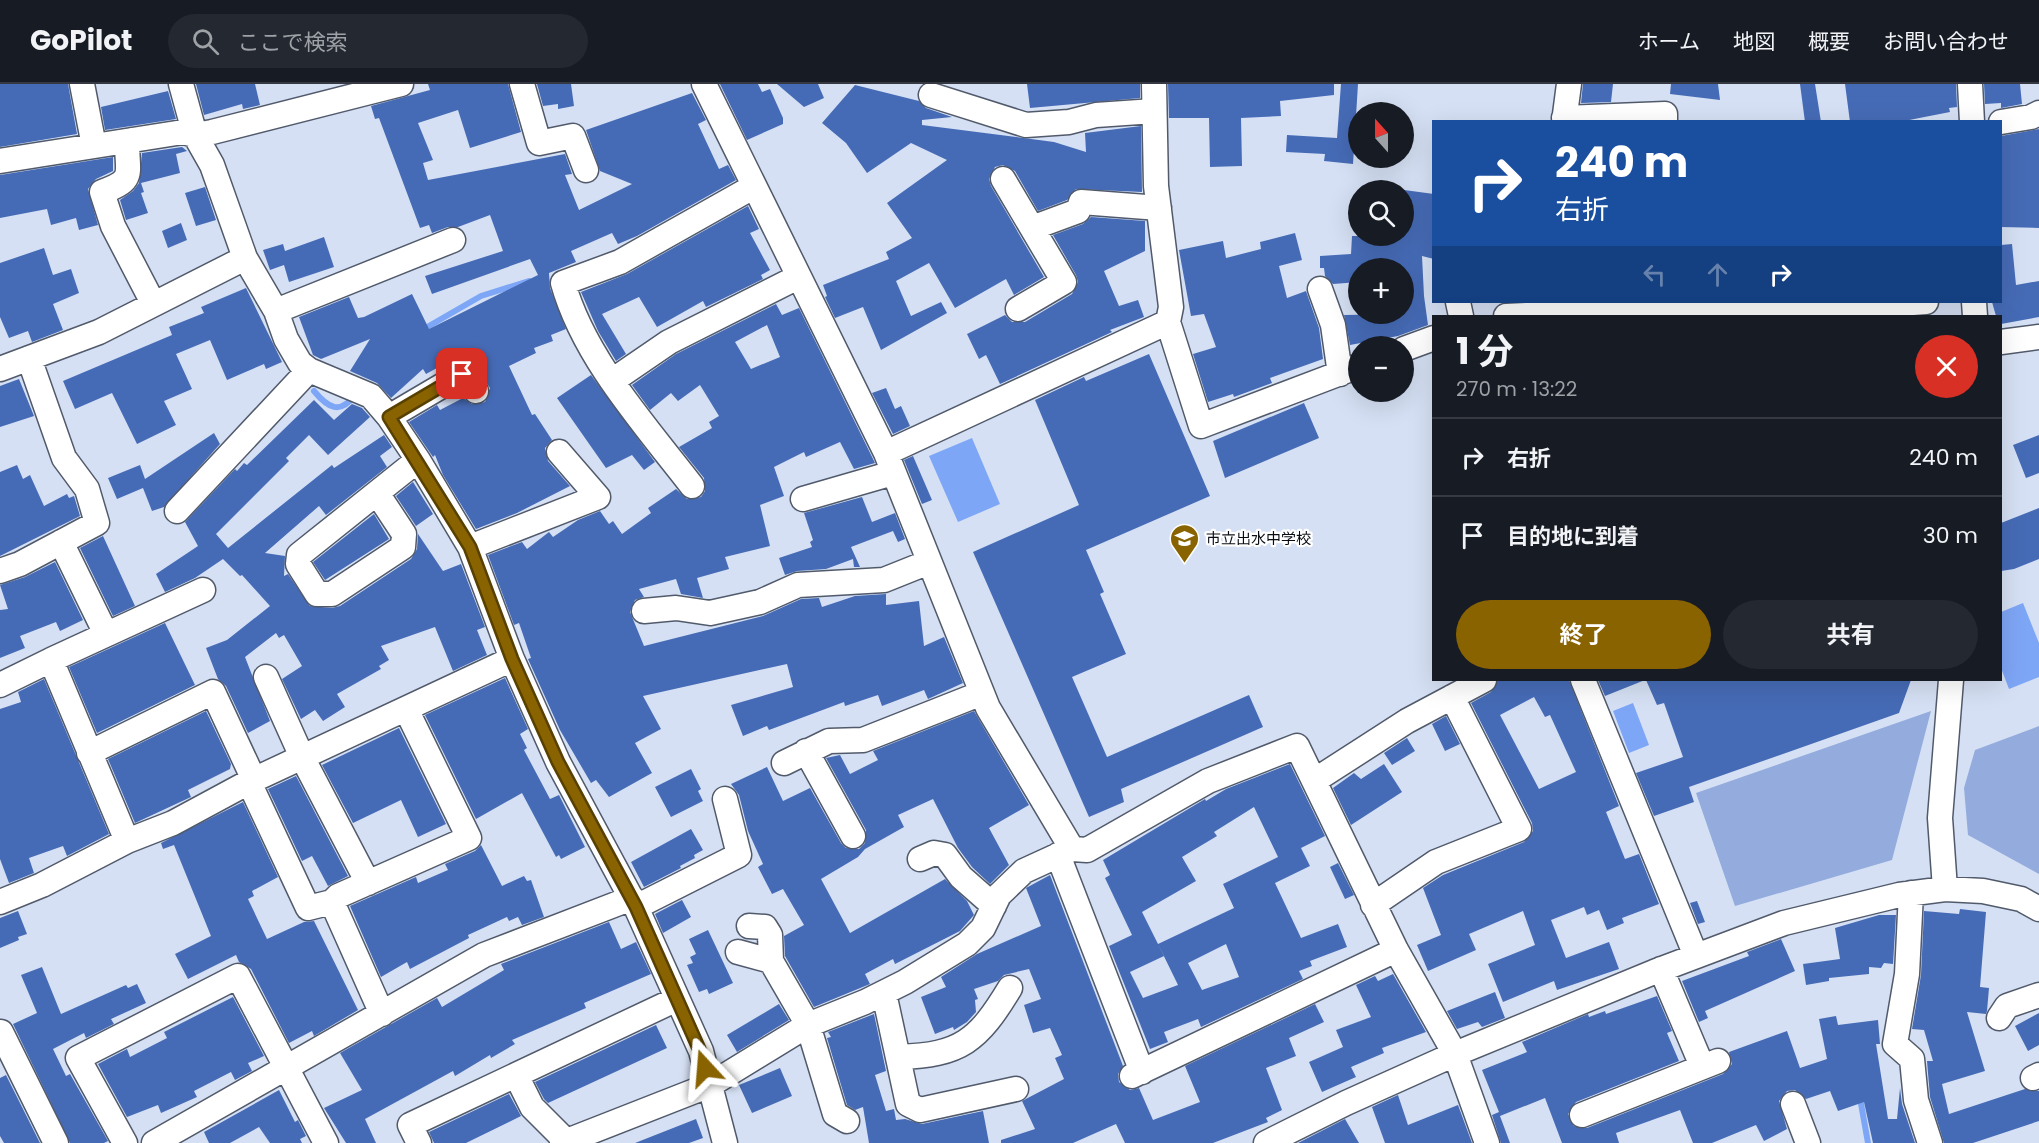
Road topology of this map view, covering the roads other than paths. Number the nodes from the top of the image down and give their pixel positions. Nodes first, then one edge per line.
1 (82, 84) edge
2 (181, 84) edge
3 (401, 84) edge
4 (522, 84) edge
5 (704, 84) edge
6 (1154, 84) edge
7 (1569, 84) edge
8 (1970, 84) edge
9 (931, 95) dead end
10 (1154, 111) junction
11 (2039, 113) edge
12 (1564, 120) edge
13 (1665, 120) edge
14 (1972, 120) edge
15 (2002, 122) edge
16 (195, 135) junction
17 (132, 140) junction
18 (94, 146) junction
19 (0, 161) edge
20 (586, 170) dead end
21 (1003, 179) dead end
22 (753, 187) junction
23 (1159, 208) junction
24 (1032, 228) junction
25 (453, 240) dead end
26 (245, 258) junction
27 (798, 277) junction
28 (1320, 289) dead end
29 (153, 303) junction
30 (1913, 303) edge
31 (1669, 304) edge
32 (1018, 309) dead end
33 (276, 311) junction
34 (1520, 315) edge
35 (1168, 322) junction
36 (2039, 337) edge
37 (1432, 339) edge
38 (2002, 342) edge
39 (1414, 345) edge
40 (29, 358) junction
41 (2, 363) edge
42 (1348, 367) edge
43 (309, 370) junction
44 (1348, 370) edge
45 (612, 381) junction
46 (476, 391) dead end
47 (389, 417) junction
48 (559, 452) dead end
49 (418, 460) junction
50 (890, 463) junction
51 (692, 486) dead end
52 (377, 493) junction
53 (803, 499) dead end
54 (177, 511) dead end
55 (62, 542) junction
56 (470, 547) junction
57 (929, 562) junction
58 (0, 571) edge
59 (203, 590) dead end
60 (644, 611) dead end
61 (106, 634) junction
62 (512, 659) junction
63 (51, 660) junction
64 (266, 677) dead end
65 (1482, 681) edge
66 (1583, 681) edge
67 (1951, 681) edge
68 (0, 685) edge
69 (981, 693) junction
70 (1452, 697) junction
71 (406, 708) junction
72 (806, 751) junction
73 (89, 753) junction
74 (302, 757) junction
75 (784, 763) dead end
76 (251, 781) junction
77 (1314, 781) junction
78 (725, 799) dead end
79 (853, 836) dead end
80 (127, 841) junction
81 (1065, 852) junction
82 (920, 859) dead end
83 (368, 883) junction
84 (1945, 889) junction
85 (1911, 893) junction
86 (0, 902) edge
87 (332, 903) junction
88 (634, 903) junction
89 (1373, 905) junction
90 (994, 906) junction
91 (2039, 909) edge
92 (749, 926) dead end
93 (1396, 950) junction
94 (738, 952) dead end
95 (1696, 956) junction
96 (771, 961) junction
97 (1661, 969) junction
98 (1010, 988) dead end
99 (884, 993) junction
100 (2039, 995) edge
101 (677, 999) junction
102 (382, 1014) junction
103 (1999, 1018) dead end
104 (808, 1025) junction
105 (1, 1032) edge
106 (1455, 1054) junction
107 (898, 1058) junction
108 (287, 1067) junction
109 (516, 1075) junction
110 (710, 1085) junction
111 (1016, 1089) dead end
112 (1793, 1104) dead end
113 (1582, 1115) dead end
114 (847, 1121) dead end
115 (564, 1142) edge
116 (56, 1143) edge
117 (125, 1143) edge
118 (154, 1143) edge
119 (326, 1143) edge
120 (419, 1143) edge
121 (725, 1143) edge
122 (1266, 1143) edge
123 (1487, 1143) edge
124 (1808, 1143) edge
125 (1930, 1143) edge

1 - 18 street
2 - 16 street
3 - 16 street
4 - 20 street
5 - 22 street
6 - 10 street
7 - 12 street
8 - 14 street
9 - 10 street
10 - 23 street
11 - 15 street
12 - 13 street
16 - 17 street
16 - 26 street
17 - 18 street
17 - 29 street
18 - 19 street
21 - 24 street
22 - 27 street
22 - 45 street
23 - 24 street
23 - 35 street
24 - 32 street
25 - 33 street
26 - 29 street
26 - 33 street
27 - 45 street
27 - 50 street
28 - 42 street
29 - 40 street
30 - 31 street
31 - 34 street
33 - 43 street
35 - 44 street
35 - 50 street
36 - 38 street
37 - 39 street
40 - 41 street
40 - 55 street
43 - 47 street
43 - 54 street
45 - 51 street
46 - 47 street
47 - 49 street
48 - 56 street
49 - 52 street
49 - 56 street
50 - 53 street
50 - 57 street
52 - 52 street
55 - 58 street
55 - 61 street
56 - 62 street
57 - 60 street
57 - 69 street
59 - 61 street
61 - 63 street
62 - 71 street
62 - 88 street
63 - 68 street
63 - 73 street
64 - 74 street
65 - 70 street
66 - 95 street
67 - 84 street
69 - 72 street
69 - 81 street
70 - 77 street
70 - 89 street
71 - 74 street
71 - 83 street
72 - 75 street
72 - 79 street
73 - 76 street
73 - 80 street
74 - 76 street
74 - 83 street
76 - 80 street
76 - 87 street
77 - 81 street
77 - 89 street
78 - 88 street
80 - 86 street
81 - 90 street
81 - 93 street
82 - 90 street
83 - 87 street
84 - 85 street
84 - 91 street
85 - 95 street
85 - 125 street
87 - 102 street
88 - 101 street
88 - 102 street
89 - 93 street
90 - 99 street
92 - 96 street
93 - 106 street
94 - 96 street
95 - 97 street
96 - 104 street
97 - 106 street
97 - 113 street
98 - 107 street
99 - 104 street
99 - 107 street
100 - 103 street
101 - 109 street
101 - 110 street
102 - 108 street
104 - 110 street
104 - 114 street
105 - 116 street
106 - 122 street
106 - 123 street
107 - 111 street
108 - 117 street
108 - 118 street
108 - 119 street
109 - 115 street
109 - 120 street
110 - 115 street
110 - 121 street
112 - 124 street

